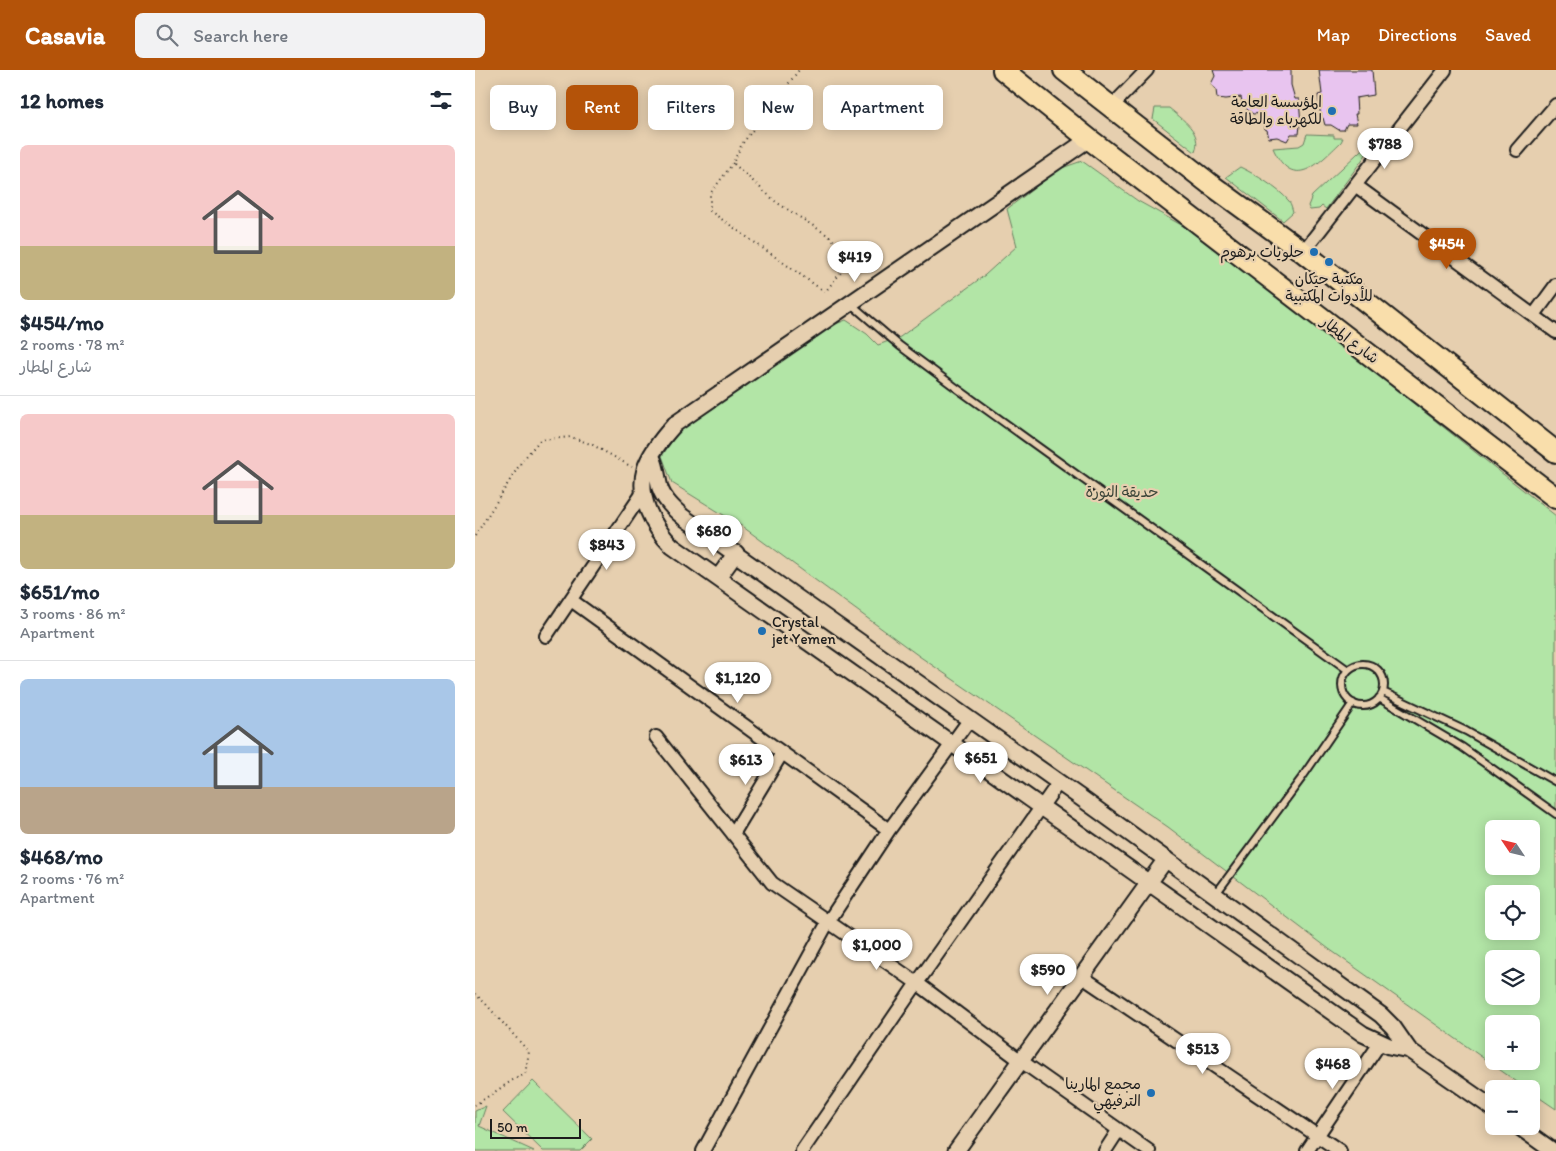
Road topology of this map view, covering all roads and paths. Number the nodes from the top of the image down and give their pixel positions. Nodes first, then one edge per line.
1 (799, 70) edge
2 (1003, 70) edge
3 (1064, 70) edge
4 (1147, 70) edge
5 (1445, 70) edge
6 (1556, 105) edge
7 (1111, 107) junction
8 (1089, 139) junction
9 (1517, 150) dead end
10 (733, 163) junction
11 (1355, 185) junction
12 (1303, 252) junction
13 (1556, 285) edge
14 (851, 304) junction
15 (1533, 315) junction
16 (1556, 332) edge
17 (1556, 452) edge
18 (651, 457) junction
19 (644, 474) junction
20 (664, 496) junction
21 (645, 497) junction
22 (1556, 498) edge
23 (475, 536) edge
24 (736, 553) junction
25 (718, 578) junction
26 (571, 600) junction
27 (547, 636) dead end
28 (1348, 670) junction
29 (1383, 692) junction
30 (1379, 698) junction
31 (1353, 703) junction
32 (970, 719) junction
33 (656, 737) dead end
34 (951, 744) junction
35 (782, 753) junction
36 (1059, 782) junction
37 (1556, 782) edge
38 (1040, 807) junction
39 (1556, 814) edge
40 (889, 830) junction
41 (733, 834) junction
42 (1165, 859) junction
43 (1148, 883) junction
44 (1215, 895) junction
45 (828, 922) junction
46 (1081, 976) junction
47 (917, 982) junction
48 (475, 994) edge
49 (1381, 1043) junction
50 (1409, 1050) junction
51 (1021, 1061) junction
52 (1485, 1103) edge
53 (475, 1105) edge
54 (1118, 1131) junction
55 (1531, 1135) edge
56 (1318, 1136) junction
57 (703, 1151) edge
58 (802, 1151) edge
59 (956, 1151) edge
60 (1105, 1151) edge
61 (1149, 1151) edge
62 (1307, 1151) edge
63 (1340, 1151) edge
64 (1553, 1151) edge

1 - 10 path
2 - 8 main road, شارع المطار
3 - 7 main road
4 - 7 street
5 - 11 street
6 - 9 street
7 - 12 main road
8 - 14 street
8 - 22 main road, شارع المطار
10 - 10 path
11 - 12 street
11 - 15 street
12 - 17 main road
13 - 15 street
14 - 18 street
14 - 28 lane
15 - 16 street
18 - 19 street
18 - 20 street
19 - 21 street
19 - 23 path
20 - 21 street
20 - 24 street
21 - 25 street
21 - 26 street
24 - 25 street
24 - 32 street
25 - 34 street
26 - 27 street
26 - 35 street
28 - 29 lane
28 - 31 lane
29 - 30 lane
29 - 37 lane
30 - 31 lane
30 - 39 lane
31 - 44 lane
32 - 34 street
32 - 36 street
33 - 41 street
34 - 38 street
34 - 40 street
35 - 40 street
35 - 41 street
36 - 38 street
36 - 42 street
38 - 43 street
38 - 47 street
40 - 45 street
41 - 45 street
42 - 43 street
42 - 44 street
43 - 46 street
43 - 49 street
44 - 50 street
45 - 47 street
45 - 57 street
46 - 51 street
46 - 56 street
47 - 51 street
47 - 58 street
48 - 53 path
49 - 50 street
49 - 56 street
50 - 52 street
51 - 54 street
51 - 59 street
54 - 60 street
54 - 61 street
55 - 64 street
56 - 62 street
56 - 63 street

